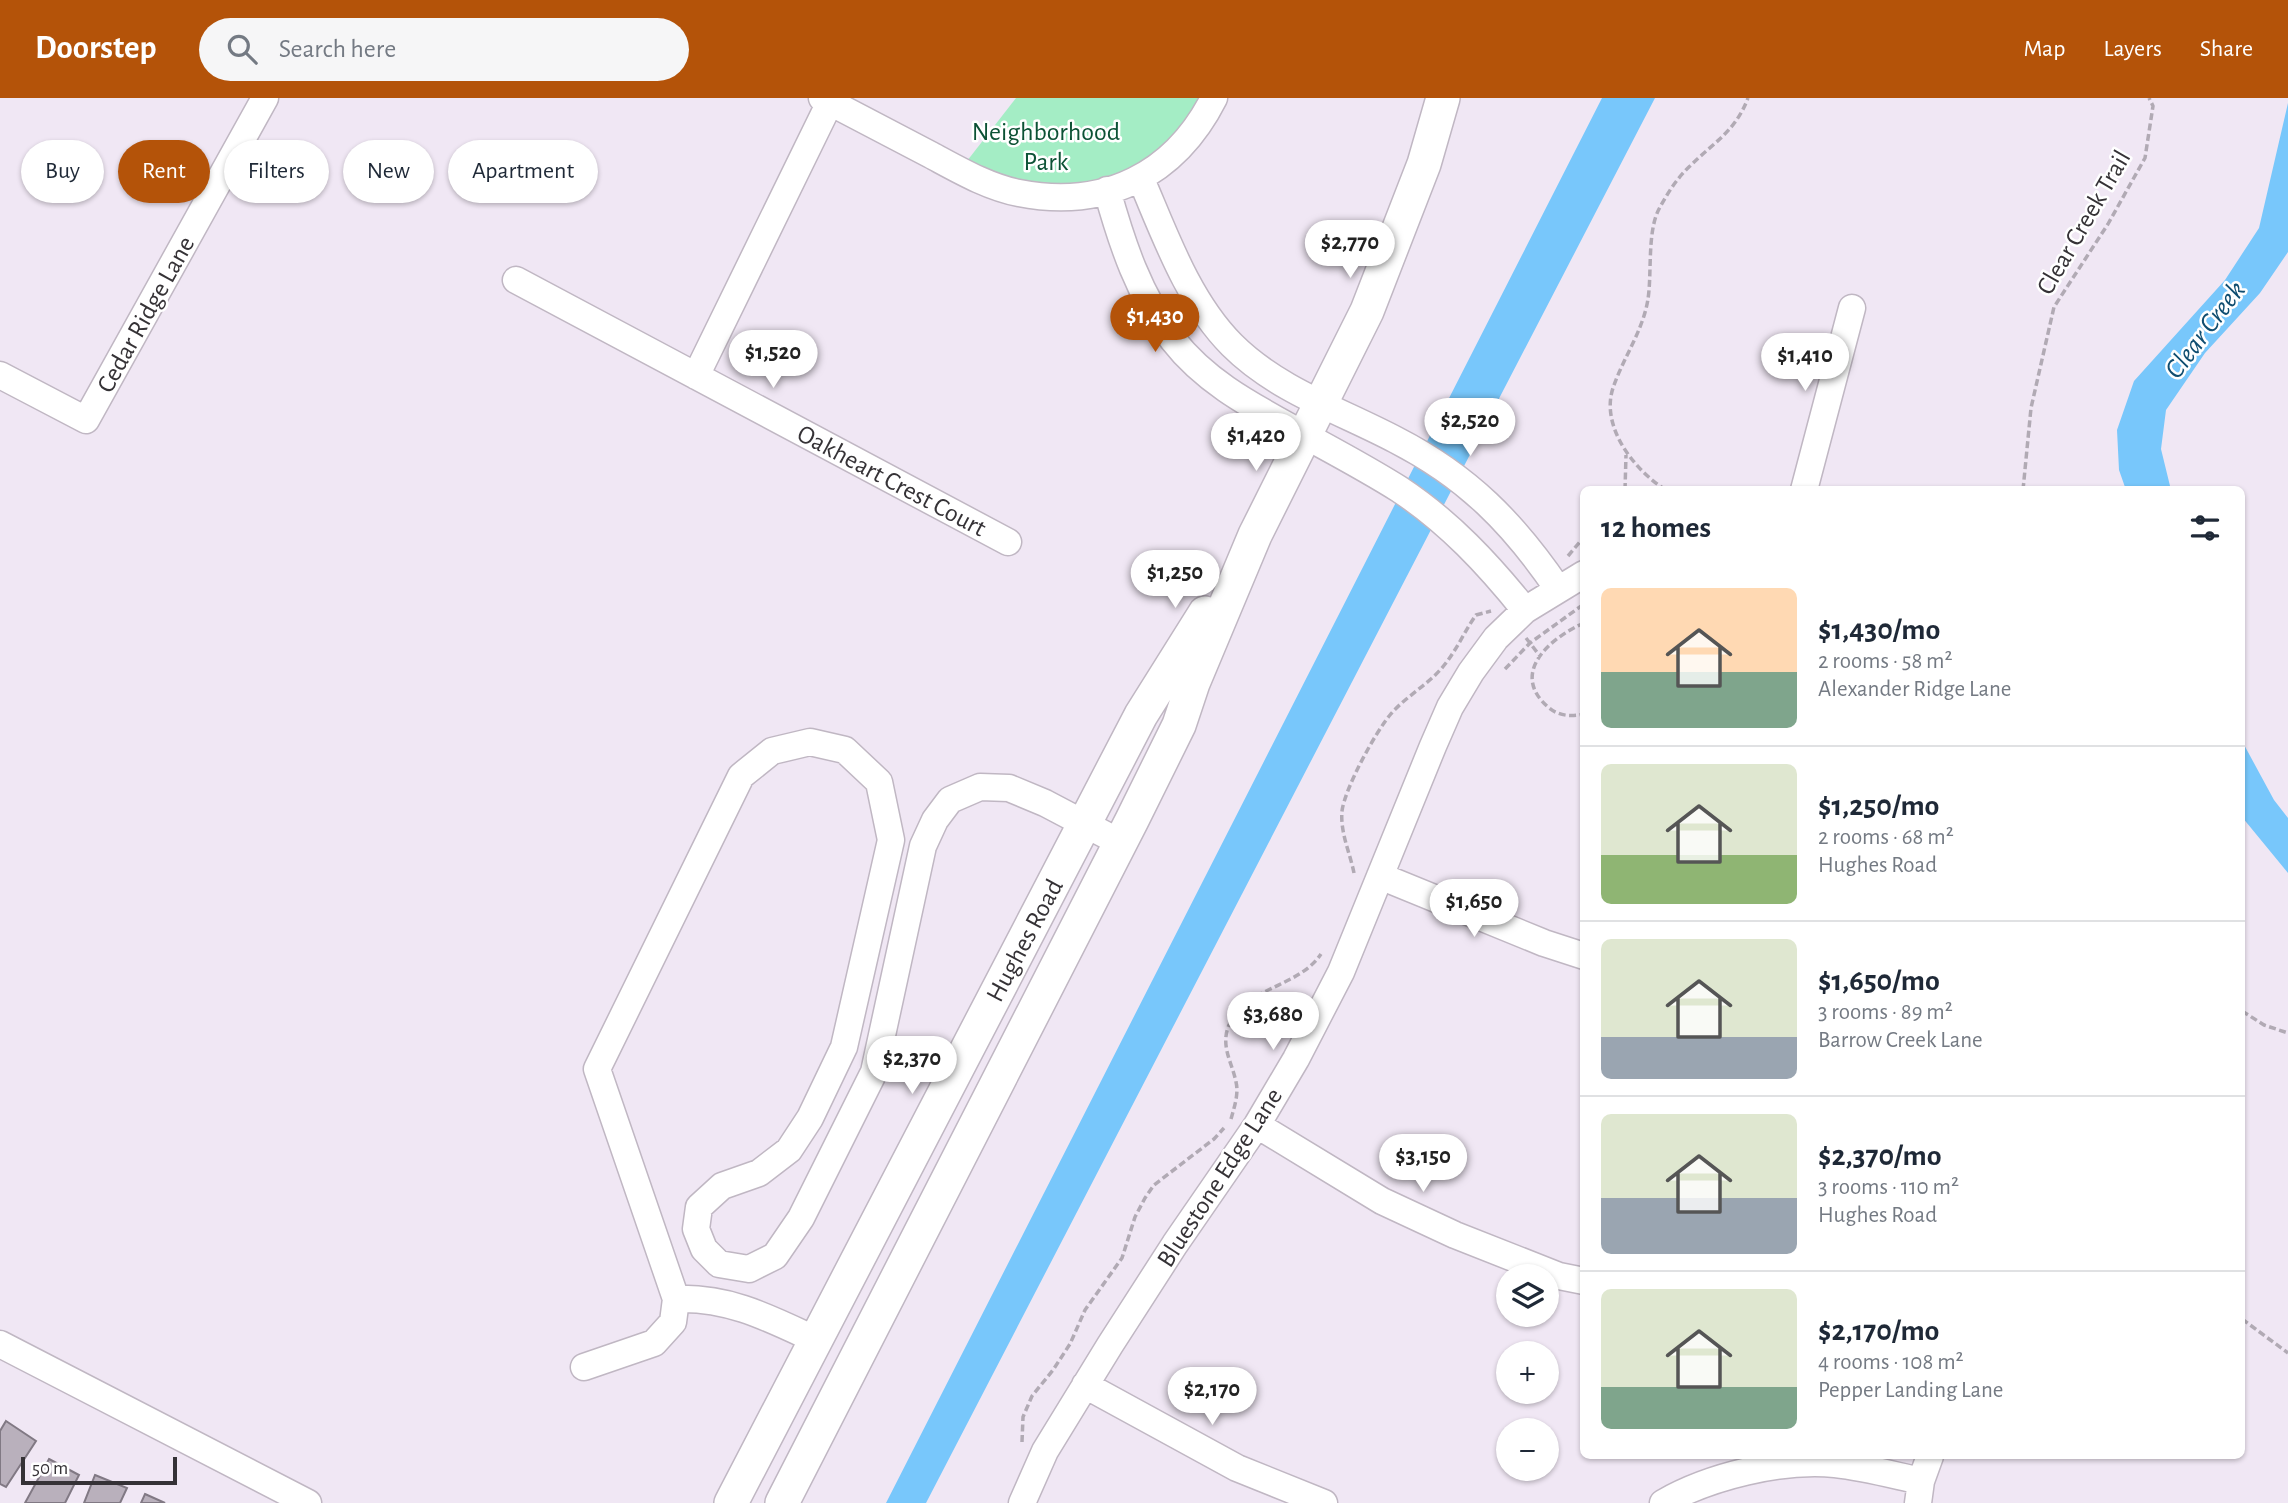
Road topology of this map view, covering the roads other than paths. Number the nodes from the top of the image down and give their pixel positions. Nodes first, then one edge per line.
1 (265, 98) edge
2 (1214, 98) edge
3 (1443, 98) edge
4 (826, 100) edge
5 (1124, 185) junction
6 (516, 280) dead end
7 (1853, 309) dead end
8 (0, 375) edge
9 (696, 376) junction
10 (1320, 402) junction
11 (1305, 435) junction
12 (1805, 486) edge
13 (1255, 535) junction
14 (1008, 542) dead end
15 (1580, 575) edge
16 (1558, 589) junction
17 (1519, 616) junction
18 (1085, 823) junction
19 (1121, 843) junction
20 (1380, 876) junction
21 (1580, 955) edge
22 (1257, 1125) junction
23 (1580, 1280) edge
24 (676, 1299) junction
25 (816, 1340) junction
26 (0, 1344) edge
27 (584, 1367) dead end
28 (1085, 1385) junction
29 (1929, 1459) edge
30 (1919, 1492) edge
31 (308, 1503) edge
32 (731, 1503) edge
33 (782, 1503) edge
34 (1022, 1503) edge
35 (1324, 1503) edge
36 (1663, 1503) edge

1 - 8 street, Cedar Ridge Lane
2 - 5 street
3 - 10 main road, Hughes Road
4 - 5 street
4 - 9 street
5 - 10 street
5 - 11 street
6 - 9 street, Oakheart Crest Court
7 - 12 street
9 - 14 street, Oakheart Crest Court
10 - 11 main road, Hughes Road
10 - 16 street
11 - 13 main road, Hughes Road
11 - 17 street
13 - 18 main road, Hughes Road
13 - 19 main road, Hughes Road
15 - 16 street, Bluestone Edge Lane
16 - 17 street, Bluestone Edge Lane
17 - 20 street, Bluestone Edge Lane
18 - 19 street
18 - 24 street
18 - 25 main road, Hughes Road
19 - 33 main road, Hughes Road
20 - 21 street
20 - 22 street, Bluestone Edge Lane
22 - 23 street
22 - 28 street, Bluestone Edge Lane
24 - 25 street
24 - 27 street
25 - 32 main road, Hughes Road
26 - 31 street
28 - 34 street, Bluestone Edge Lane
28 - 35 street
29 - 30 street
30 - 36 street

